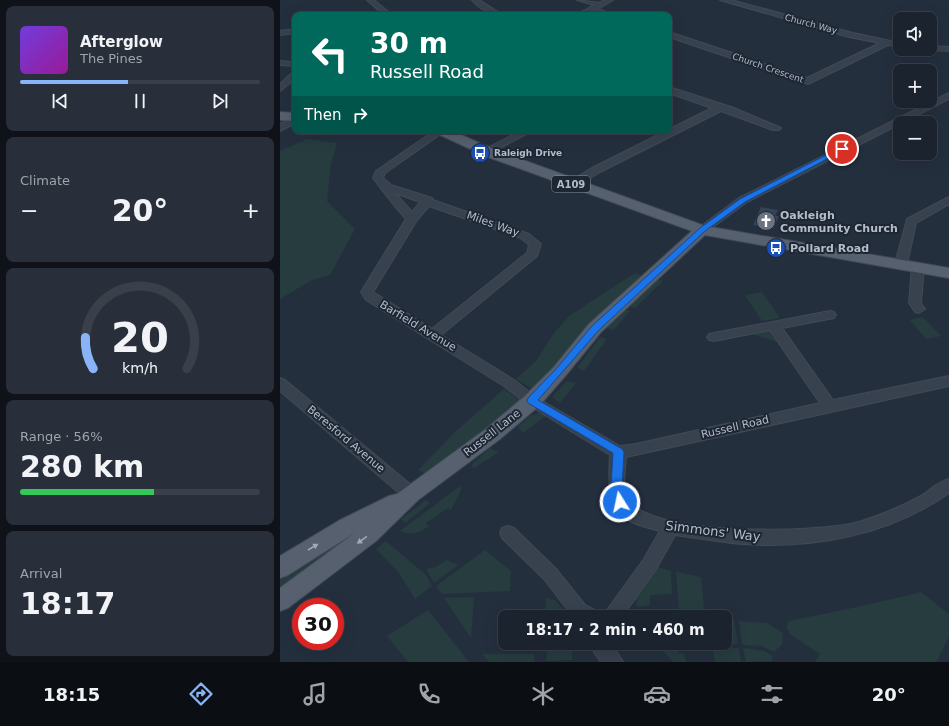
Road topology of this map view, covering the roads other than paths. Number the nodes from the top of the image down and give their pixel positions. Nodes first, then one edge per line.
1 (370, 0) edge
2 (475, 0) edge
3 (580, 0) edge
4 (610, 0) edge
5 (723, 0) edge
6 (600, 5) junction
7 (592, 9) junction
8 (381, 12) edge
9 (494, 12) edge
10 (586, 12) edge
11 (601, 12) edge
12 (292, 31) edge
13 (280, 33) edge
14 (672, 35) edge
15 (886, 43) junction
16 (893, 44) edge
17 (937, 48) edge
18 (949, 48) edge
19 (280, 63) edge
20 (292, 64) edge
21 (292, 78) edge
22 (280, 88) edge
23 (672, 91) edge
24 (949, 96) edge
25 (720, 108) junction
26 (280, 116) edge
27 (292, 118) edge
28 (292, 120) edge
29 (280, 128) edge
30 (776, 128) dead end
31 (672, 132) edge
32 (437, 134) edge
33 (448, 134) edge
34 (521, 134) edge
35 (668, 134) edge
36 (487, 151) junction
37 (573, 184) junction
38 (387, 187) junction
39 (428, 200) junction
40 (949, 200) edge
41 (412, 220) junction
42 (702, 230) junction
43 (901, 264) junction
44 (918, 267) junction
45 (949, 273) edge
46 (919, 310) dead end
47 (830, 315) dead end
48 (774, 326) junction
49 (433, 335) junction
50 (714, 337) dead end
51 (949, 381) edge
52 (280, 384) edge
53 (532, 401) junction
54 (829, 406) junction
55 (618, 452) junction
56 (949, 485) edge
57 (411, 494) junction
58 (671, 528) junction
59 (508, 533) dead end
60 (280, 568) edge
61 (280, 601) edge
62 (578, 610) edge
63 (616, 610) edge
64 (603, 650) edge
65 (613, 662) edge

1 - 8 street
2 - 9 street
3 - 6 street
4 - 6 street
5 - 15 street, Church Way
6 - 7 street
7 - 10 street
7 - 11 street
12 - 13 street
14 - 15 street, Church Crescent
15 - 16 street, Church Way
17 - 18 street
19 - 20 street
21 - 22 street
23 - 25 street
24 - 42 street
25 - 30 street
25 - 31 street
26 - 27 main road
28 - 29 street
32 - 38 street
33 - 36 main road, A109
34 - 36 street
35 - 37 street
36 - 37 main road, A109
37 - 42 main road, A109
38 - 39 street, Miles Way
38 - 41 street
39 - 41 street
39 - 49 street, Miles Way
40 - 43 street
41 - 49 street, Barfield Avenue
42 - 43 main road, A109
42 - 53 main road, Russell Lane
43 - 44 main road, A109
44 - 45 main road, A109
44 - 46 street
47 - 48 street
48 - 50 street
48 - 54 street
49 - 53 street, Barfield Avenue
51 - 54 street, Russell Road
52 - 57 street, Beresford Avenue
53 - 55 street
53 - 57 main road, Russell Lane
54 - 55 street, Russell Road
55 - 58 street, Simmons' Way
56 - 58 street, Simmons' Way
60 -> 57 main road, Russell Lane
57 -> 61 main road, Russell Lane
58 - 63 street
59 - 62 street
64 - 65 street

